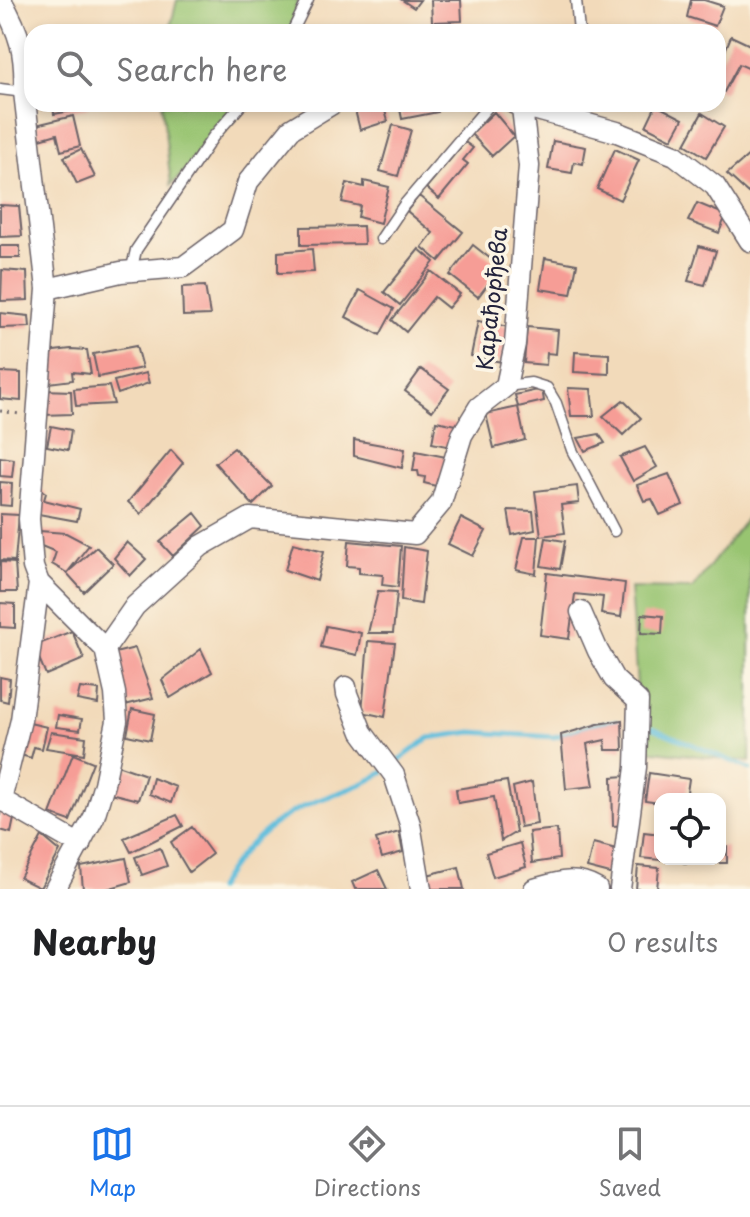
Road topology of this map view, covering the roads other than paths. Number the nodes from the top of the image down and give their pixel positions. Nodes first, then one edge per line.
1 (1, 0) edge
2 (308, 0) edge
3 (576, 0) edge
4 (296, 24) edge
5 (578, 24) edge
6 (24, 57) edge
7 (0, 89) edge
8 (24, 92) edge
9 (26, 112) edge
10 (235, 112) edge
11 (319, 112) edge
12 (483, 112) edge
13 (519, 112) edge
14 (573, 112) edge
15 (381, 239) dead end
16 (750, 241) edge
17 (131, 272) junction
18 (47, 289) junction
19 (506, 386) junction
20 (614, 531) dead end
21 (39, 583) junction
22 (581, 612) dead end
23 (105, 649) junction
24 (346, 687) dead end
25 (0, 715) edge
26 (21, 720) junction
27 (1, 800) edge
28 (80, 845) junction
29 (55, 889) edge
30 (421, 889) edge
31 (534, 889) edge
32 (597, 889) edge
33 (620, 889) edge

1 - 6 street
2 - 4 lane
3 - 5 lane
7 - 8 lane
9 - 18 street
10 - 17 lane
11 - 17 street
12 - 15 lane
13 - 19 street, Карађорђева
14 - 16 street
17 - 18 street
18 - 21 street
19 - 20 lane
19 - 23 street, Карађорђева
21 - 23 street
21 - 26 street
22 - 33 street
23 - 28 street
24 - 30 street
25 - 26 street
26 - 27 street
27 - 28 street
28 - 29 street
31 - 32 street

